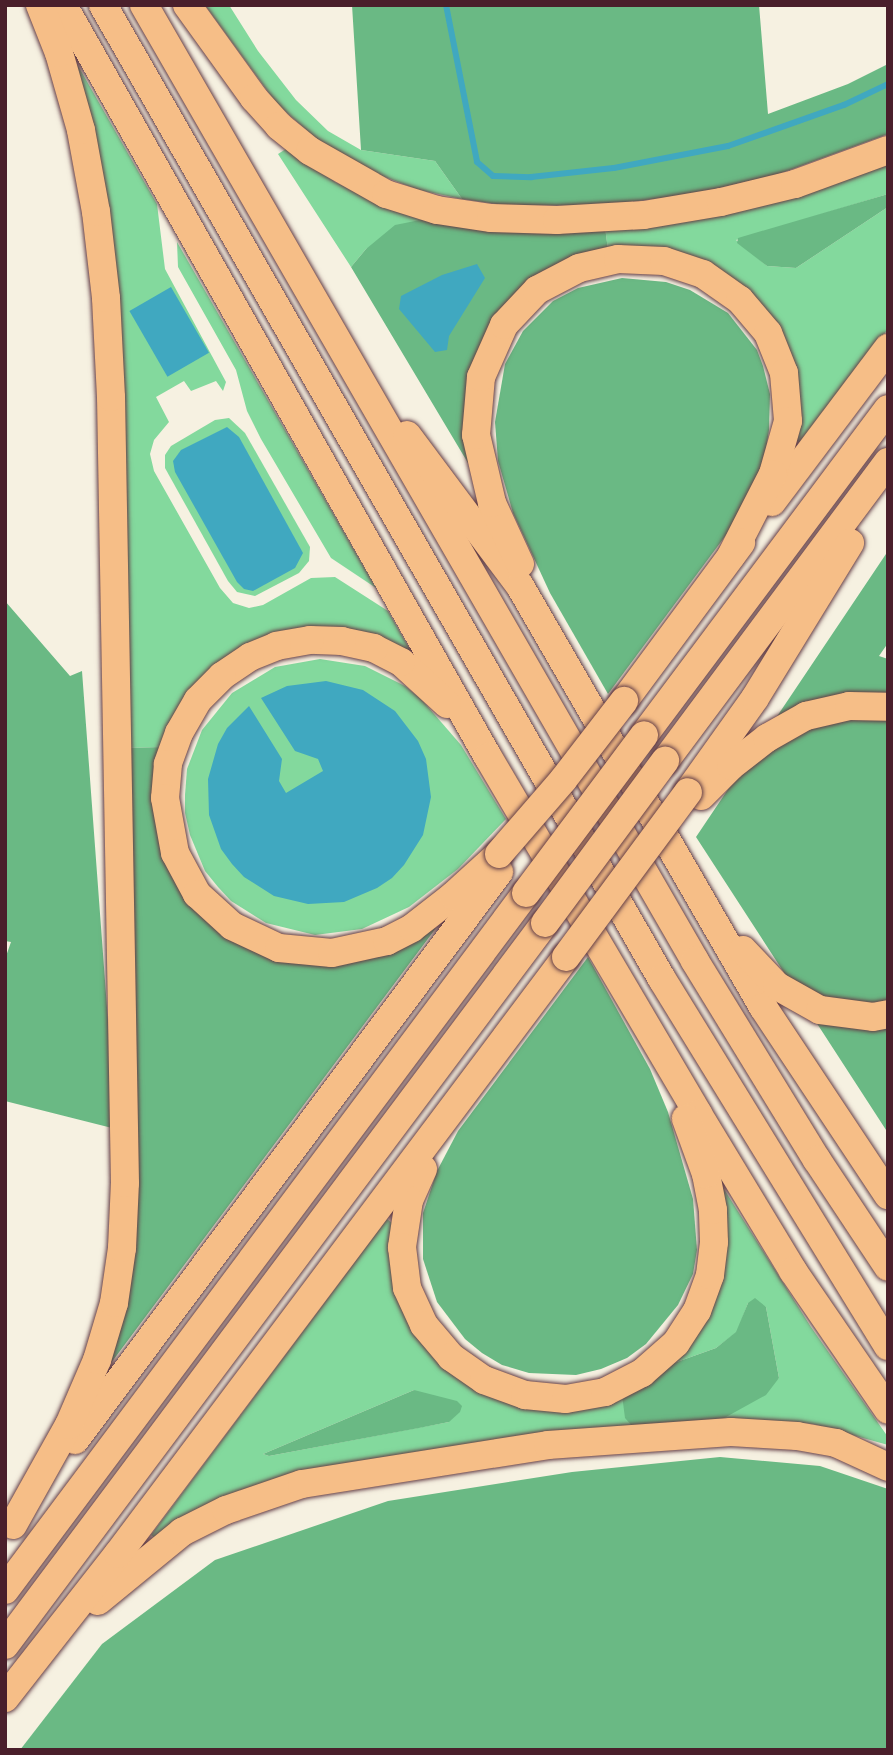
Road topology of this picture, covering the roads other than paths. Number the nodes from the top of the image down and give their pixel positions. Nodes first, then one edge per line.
1 (40, 5) edge
2 (63, 5) edge
3 (103, 5) edge
4 (144, 5) edge
5 (187, 5) edge
6 (888, 150) edge
7 (338, 342) junction
8 (888, 348) edge
9 (888, 409) edge
10 (888, 463) edge
11 (888, 486) edge
12 (732, 556) junction
13 (575, 680) junction
14 (888, 706) edge
15 (488, 757) junction
16 (691, 798) junction
17 (502, 859) junction
18 (711, 914) junction
19 (888, 1014) edge
20 (654, 1038) junction
21 (470, 1088) junction
22 (888, 1195) edge
23 (888, 1267) edge
24 (888, 1346) edge
25 (888, 1410) edge
26 (888, 1466) edge
27 (9, 1531) edge
28 (5, 1590) edge
29 (5, 1645) edge
30 (42, 1652) junction
31 (5, 1698) edge

1 - 27 highway
2 - 15 highway
3 - 24 highway
4 - 7 highway
5 - 6 highway
7 - 13 highway
7 - 23 highway
8 - 12 highway
9 - 28 highway, bridge
10 - 29 highway, bridge
11 - 16 highway
12 - 13 highway
12 - 17 highway, bridge
13 - 18 highway
14 - 16 highway
15 - 17 highway
15 - 20 highway
16 - 21 highway, bridge
17 - 27 highway
18 - 19 highway
18 - 22 highway
20 - 21 highway
20 - 25 highway
21 - 30 highway
26 - 30 highway
30 - 31 highway

